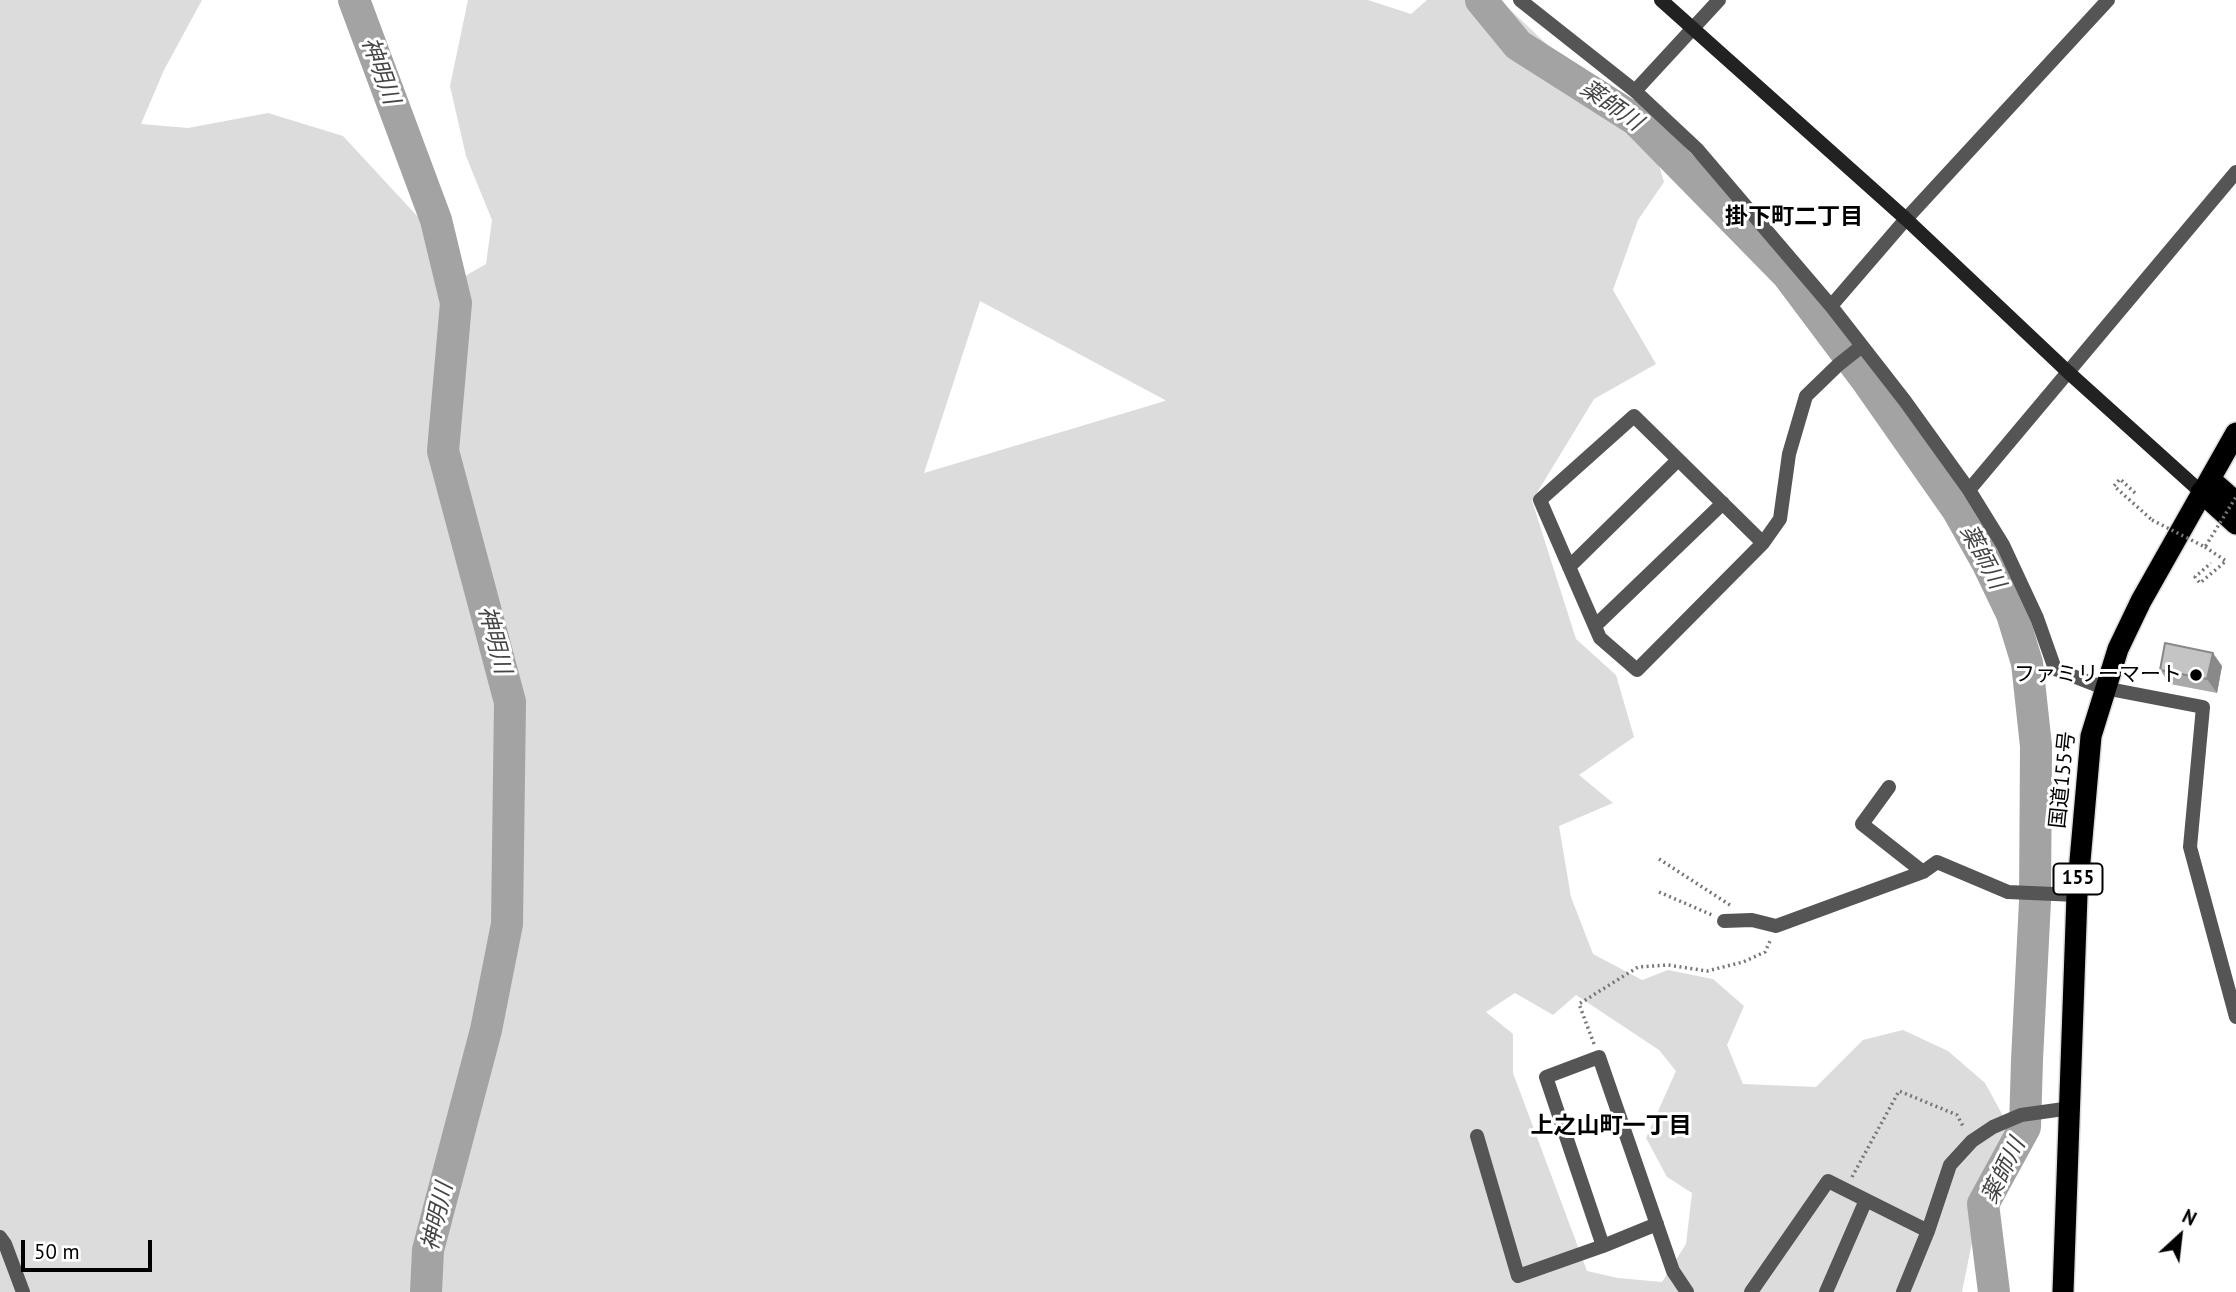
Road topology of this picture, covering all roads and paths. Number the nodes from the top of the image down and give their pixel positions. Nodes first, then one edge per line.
1 (1520, 0) edge
2 (1661, 0) edge
3 (1719, 0) edge
4 (2108, 0) edge
5 (1693, 29) junction
6 (1635, 90) junction
7 (2236, 172) edge
8 (1906, 219) junction
9 (1831, 306) junction
10 (1862, 346) junction
11 (2068, 372) junction
12 (2236, 433) edge
13 (1678, 460) junction
14 (2206, 485) junction
15 (1969, 491) junction
16 (2135, 493) dead end
17 (2236, 500) edge
18 (1723, 503) junction
19 (2236, 524) edge
20 (1763, 543) junction
21 (2205, 547) junction
22 (2211, 563) dead end
23 (1569, 567) junction
24 (1595, 626) junction
25 (2104, 688) junction
26 (1889, 787) dead end
27 (1660, 859) dead end
28 (1923, 872) junction
29 (1659, 892) dead end
30 (2077, 895) junction
31 (1752, 920) junction
32 (1724, 921) joint
33 (1776, 926) junction
34 (2236, 1017) edge
35 (1599, 1057) junction
36 (2071, 1108) junction
37 (1477, 1136) dead end
38 (1972, 1142) junction
39 (1845, 1190) junction
40 (1866, 1200) junction
41 (1657, 1224) junction
42 (1928, 1231) junction
43 (0, 1237) edge
44 (1603, 1247) junction
45 (23, 1292) edge
46 (1687, 1292) edge
47 (1751, 1292) edge
48 (1826, 1292) edge
49 (1903, 1292) edge
50 (2063, 1292) edge

1 - 6 street
2 - 5 street
3 - 5 street
4 - 8 street
5 - 6 street
5 - 8 street
6 - 9 street
7 - 11 street
8 - 9 street
8 - 11 street
9 - 10 street
10 - 15 street
10 - 20 street
11 - 14 street
11 - 15 street
12 - 14 highway, 国道155号 / 155
13 - 18 street
13 - 23 street
13 - 23 street
14 - 17 highway
14 - 19 highway
14 - 25 highway, 国道155号 / 155
15 - 25 street
16 - 21 path, bridge
17 - 21 path, bridge
18 - 20 street
18 - 24 street
20 - 24 street
21 - 22 path
23 - 24 street
25 - 30 highway, 国道155号 / 155
25 - 34 street
26 - 28 street
27 - 31 path
28 - 30 street
28 - 33 street
29 - 32 path
30 - 36 highway, 国道155号 / 155
31 - 32 street
31 - 33 street
33 - 35 path
35 - 41 street
35 - 44 street
36 - 38 street
36 - 50 highway, 国道155号 / 155
37 - 44 street
38 - 39 path
38 - 42 street
39 - 40 street
39 - 47 street
40 - 42 street
40 - 48 street
41 - 44 street
41 - 46 street
42 - 49 street
43 - 45 street

